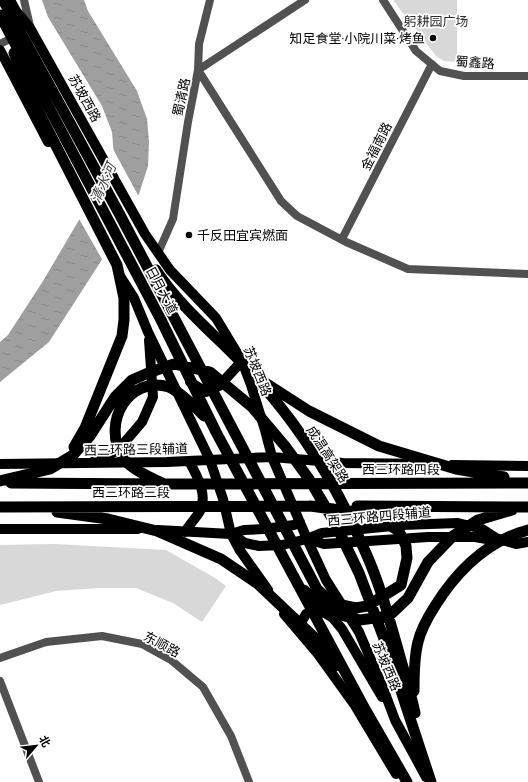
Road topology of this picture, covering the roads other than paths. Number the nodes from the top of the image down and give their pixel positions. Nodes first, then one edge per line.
1 (3, 0) edge
2 (10, 0) edge
3 (24, 0) edge
4 (210, 0) edge
5 (305, 0) edge
6 (383, 0) edge
7 (1, 16) edge
8 (30, 28) junction
9 (0, 44) edge
10 (0, 50) edge
11 (432, 64) junction
12 (198, 70) junction
13 (528, 76) edge
14 (120, 215) junction
15 (342, 240) junction
16 (158, 253) junction
17 (528, 274) edge
18 (148, 332) junction
19 (242, 361) junction
20 (255, 376) junction
21 (216, 432) junction
22 (272, 457) junction
23 (210, 460) junction
24 (189, 461) junction
25 (88, 463) junction
26 (0, 464) edge
27 (528, 466) edge
28 (52, 468) junction
29 (0, 482) edge
30 (528, 482) edge
31 (165, 484) junction
32 (250, 484) joint
33 (17, 506) junction
34 (310, 506) junction
35 (0, 507) edge
36 (526, 507) edge
37 (300, 522) junction
38 (0, 529) edge
39 (528, 530) edge
40 (185, 532) junction
41 (231, 534) junction
42 (307, 539) junction
43 (509, 542) junction
44 (528, 542) edge
45 (295, 581) junction
46 (301, 635) junction
47 (0, 658) edge
48 (0, 682) edge
49 (414, 707) junction
50 (365, 709) junction
51 (395, 720) junction
52 (423, 757) junction
53 (39, 782) edge
54 (249, 782) edge
55 (401, 782) edge
56 (408, 782) edge
57 (429, 782) edge

1 - 14 highway
2 - 8 main road, 苏坡西路
3 - 8 street
4 - 12 street
5 - 12 street, 蜀清路
6 - 11 street, 蜀鑫路
7 - 21 highway, 日月大道
7 - 28 highway
8 - 9 street
8 - 16 main road, 苏坡西路
10 - 18 main road
11 - 13 street, 蜀鑫路
11 - 15 street, 金福南路
12 - 15 street
12 - 16 street, 蜀清路
14 - 20 highway, 成温高架路
14 - 34 highway
15 - 17 street
16 - 19 main road, 苏坡西路
18 - 19 main road
18 - 23 main road
18 - 25 main road
19 - 22 main road, 苏坡西路
20 - 30 highway
20 - 49 highway, 成温高架路
21 - 31 highway
21 - 45 highway, 日月大道
22 - 23 main road, 西三环路三段辅道
22 - 27 main road
22 - 37 main road, 苏坡西路
23 - 24 main road, 西三环路三段辅道
23 - 41 main road
24 - 25 main road, 西三环路三段辅道
24 - 40 main road
25 - 26 main road, 西三环路三段辅道
28 - 29 highway
28 - 52 highway
29 - 31 highway, 西三环路三段
30 - 32 highway, 西三环路四段
31 - 32 highway, 西三环路三段
33 - 34 highway, 西三环路三段
33 - 35 highway, 西三环路三段
33 - 50 highway
34 - 36 highway
36 - 45 highway
37 - 41 main road
37 - 42 main road, 苏坡西路
38 - 40 main road
39 - 49 highway
40 - 41 main road
41 - 42 main road
41 - 46 main road
42 - 43 main road, 西三环路四段辅道
42 - 43 main road, 西三环路四段辅道
42 - 51 main road, 苏坡西路
43 - 44 main road, 西三环路四段辅道
45 - 50 highway
46 - 51 main road
46 - 55 main road
47 - 54 street, 东顺路
48 - 53 street
49 - 52 highway, 成温高架路
50 - 56 highway
51 - 57 main road, 苏坡西路
52 - 57 highway

